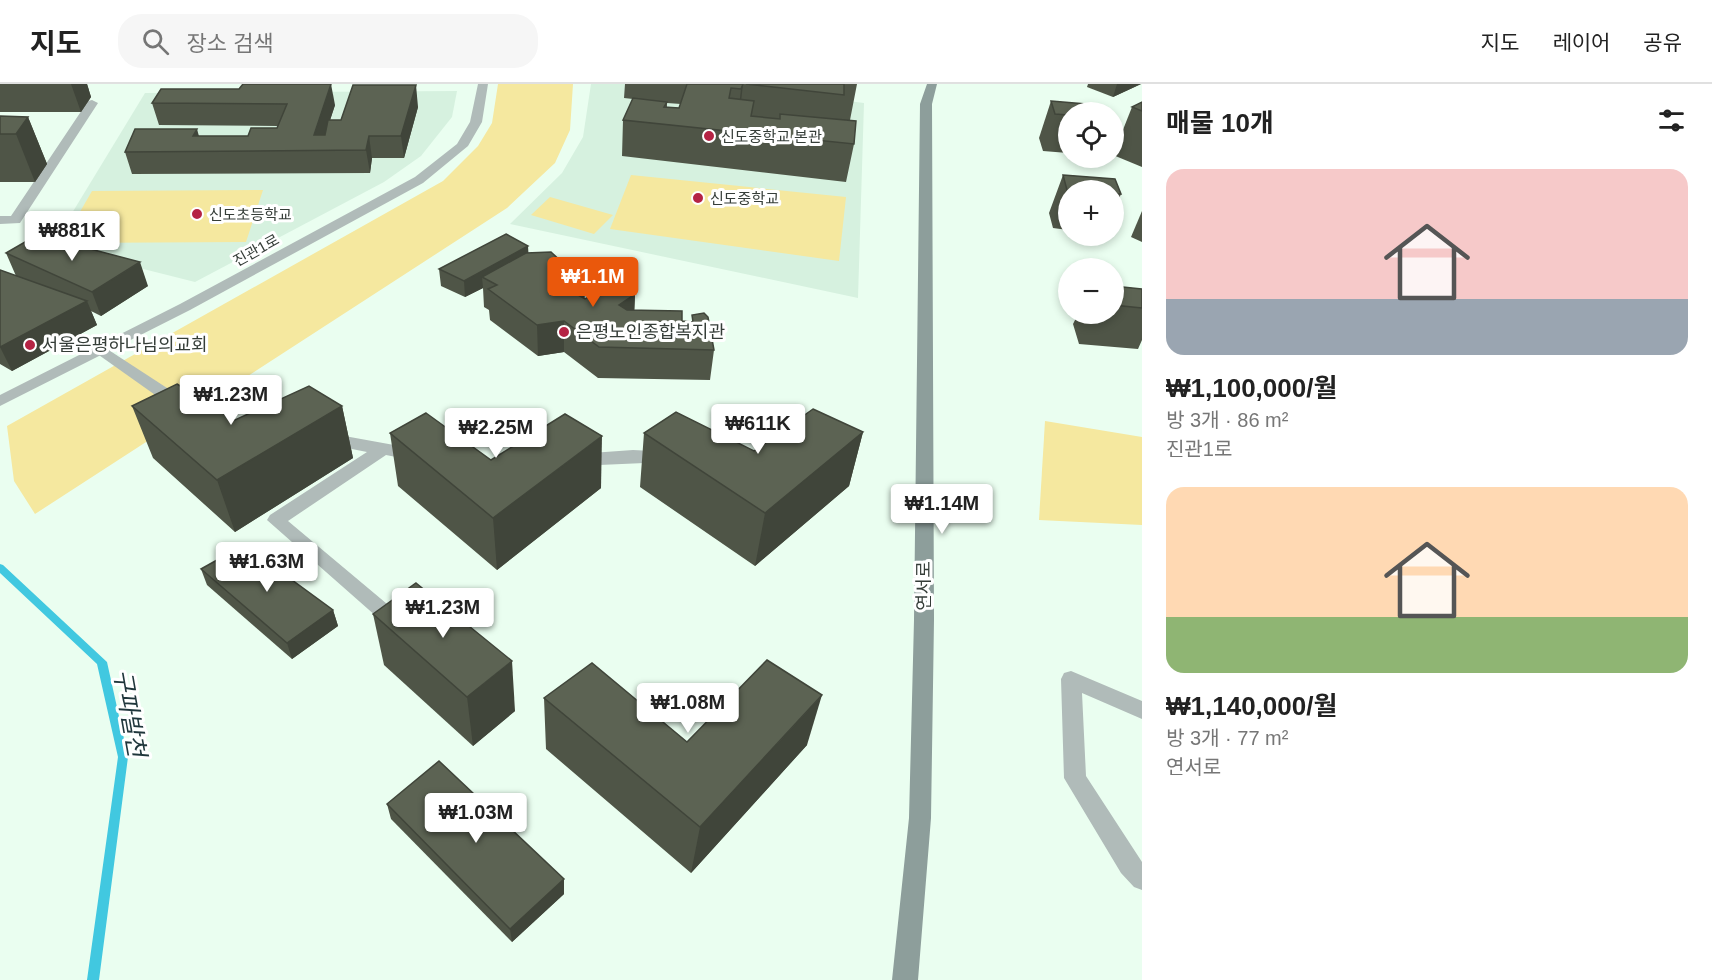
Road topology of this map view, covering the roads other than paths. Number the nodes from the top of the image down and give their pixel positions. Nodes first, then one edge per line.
1 (483, 84) edge
2 (932, 84) edge
3 (92, 103) dead end
4 (0, 220) edge
5 (101, 350) junction
6 (0, 400) edge
7 (194, 411) edge
8 (314, 436) edge
9 (382, 450) junction
10 (436, 457) edge
11 (688, 458) edge
12 (563, 461) edge
13 (392, 619) edge
14 (1142, 710) edge
15 (1142, 879) edge
16 (905, 980) edge

1 - 5 street, 진관1로
2 - 16 main road, 연서로
3 - 4 street
5 - 6 street, 진관1로
5 - 7 street
8 - 9 street
9 - 10 street
9 - 13 street
11 - 12 street
14 - 15 street

